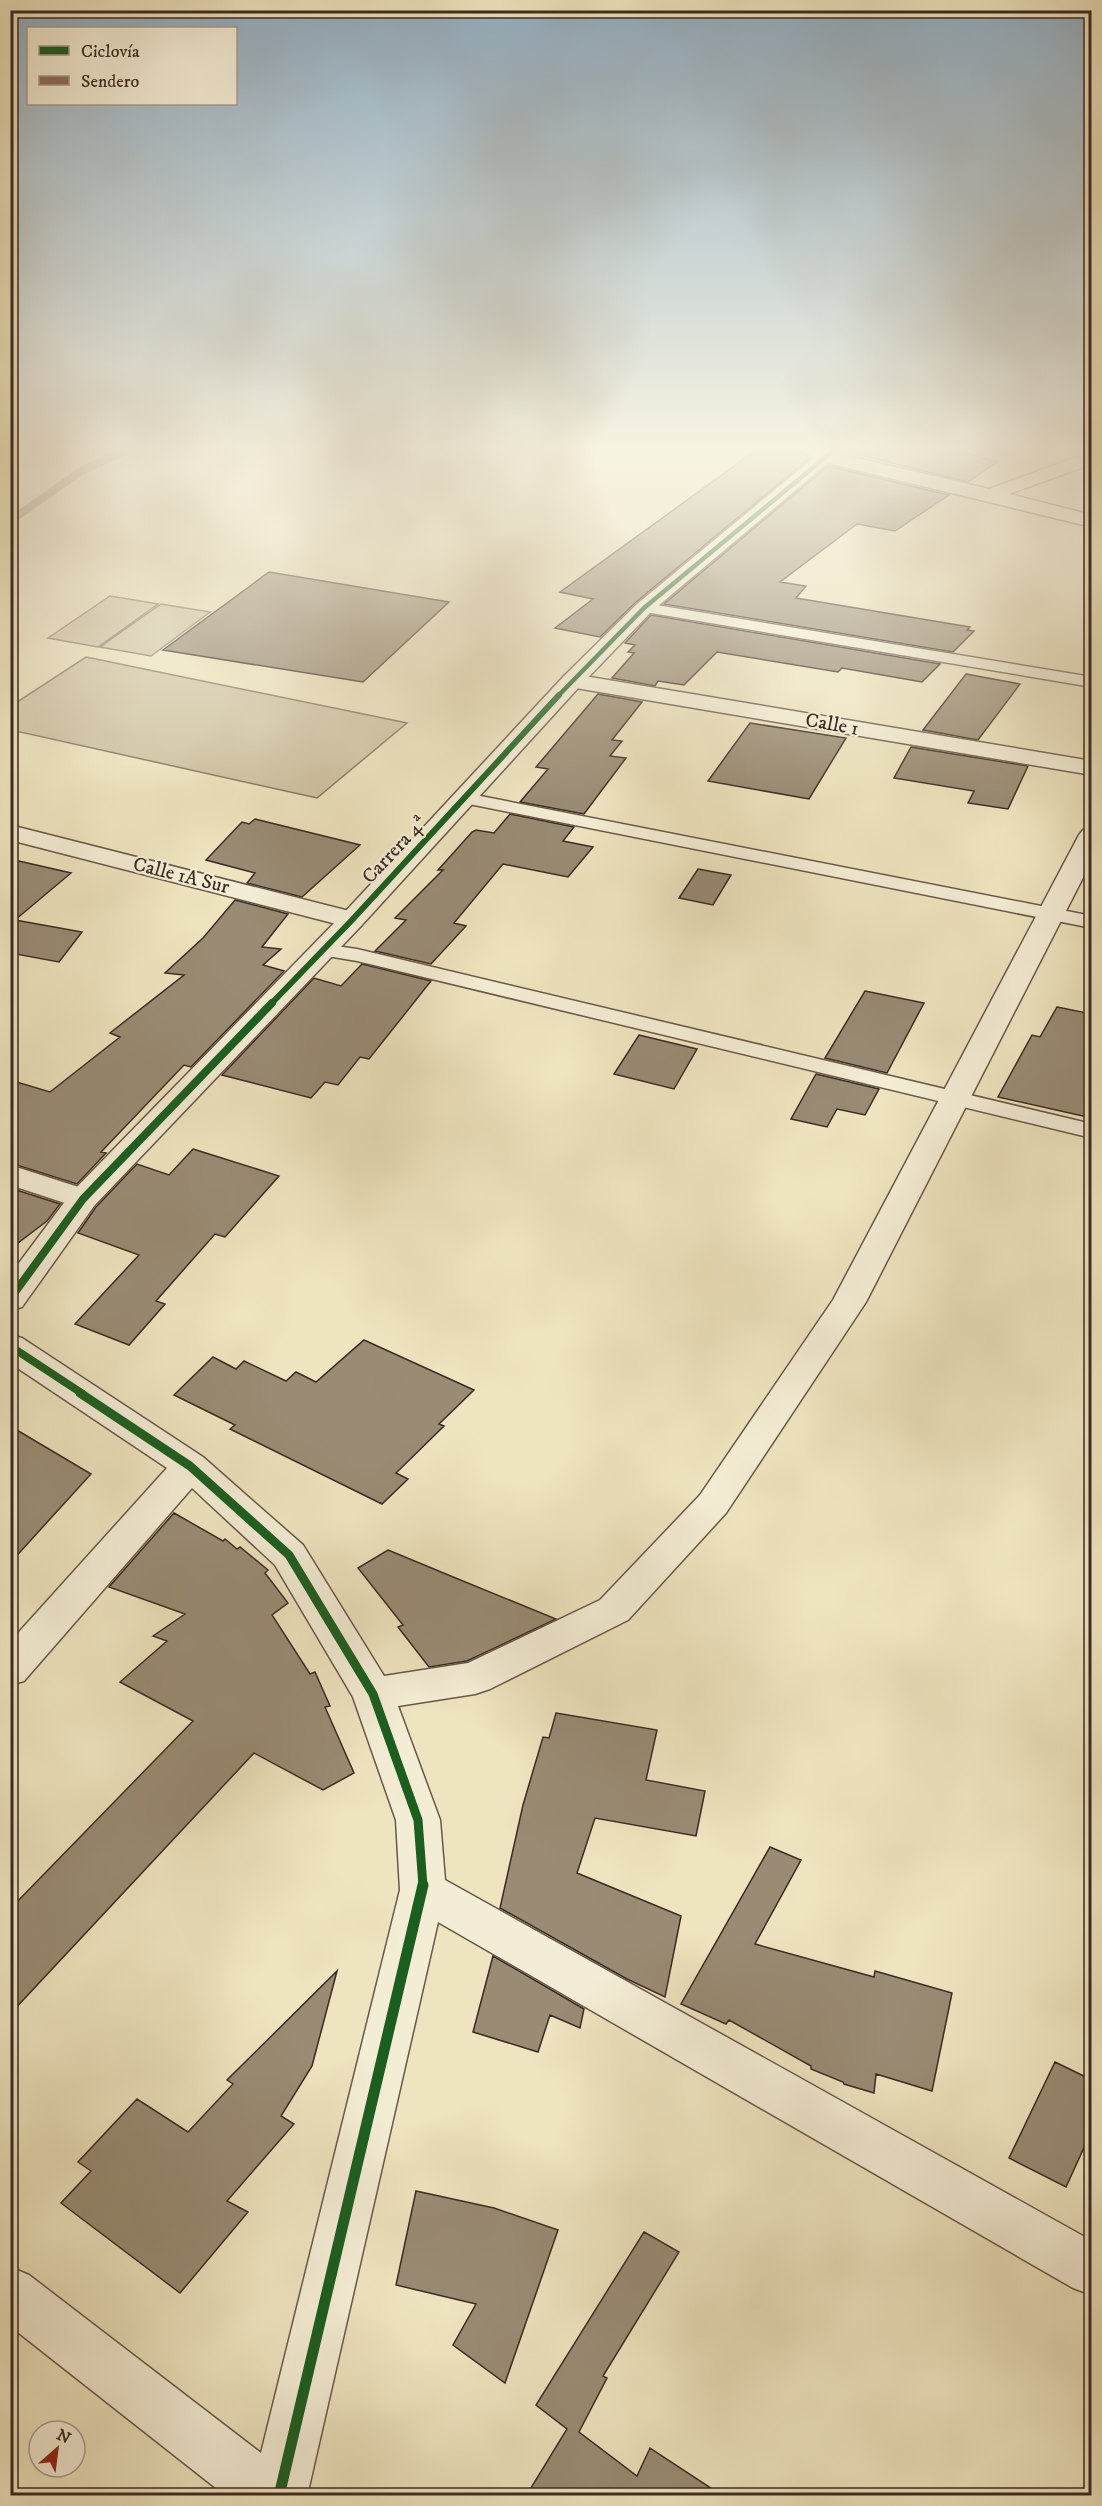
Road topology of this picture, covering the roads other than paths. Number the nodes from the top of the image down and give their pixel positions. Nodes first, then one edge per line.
1 (690, 568) edge
2 (644, 608) junction
3 (572, 681) junction
4 (1092, 682) edge
5 (1092, 768) edge
6 (465, 798) junction
7 (10, 832) edge
8 (1092, 835) edge
9 (1049, 914) junction
10 (352, 920) junction
11 (1092, 922) edge
12 (322, 950) junction
13 (956, 1098) junction
14 (1092, 1131) edge
15 (10, 1174) edge
16 (83, 1199) junction
17 (10, 1299) edge
18 (10, 1347) edge
19 (190, 1466) junction
20 (10, 1670) edge
21 (373, 1694) junction
22 (423, 1890) junction
23 (1092, 2270) edge
24 (10, 2293) edge
25 (272, 2496) edge
26 (279, 2496) edge

1 - 2 street, Carrera 4ª
2 - 3 street, Carrera 4ª
2 - 4 lane
3 - 5 street, Calle 1
3 - 6 street, Carrera 4ª
6 - 9 lane
6 - 10 street, Carrera 4ª
7 - 10 street, Calle 1A Sur
8 - 9 street
9 - 11 lane
9 - 13 street
10 - 12 street, Carrera 4ª
12 - 13 lane
12 - 16 street, Carrera 4ª
13 - 14 lane
13 - 21 street
15 - 16 street
16 - 17 street, Carrera 4ª
18 - 19 street
19 - 20 street
19 - 21 street
21 - 22 street
22 - 23 street
22 - 26 street
24 - 25 street

